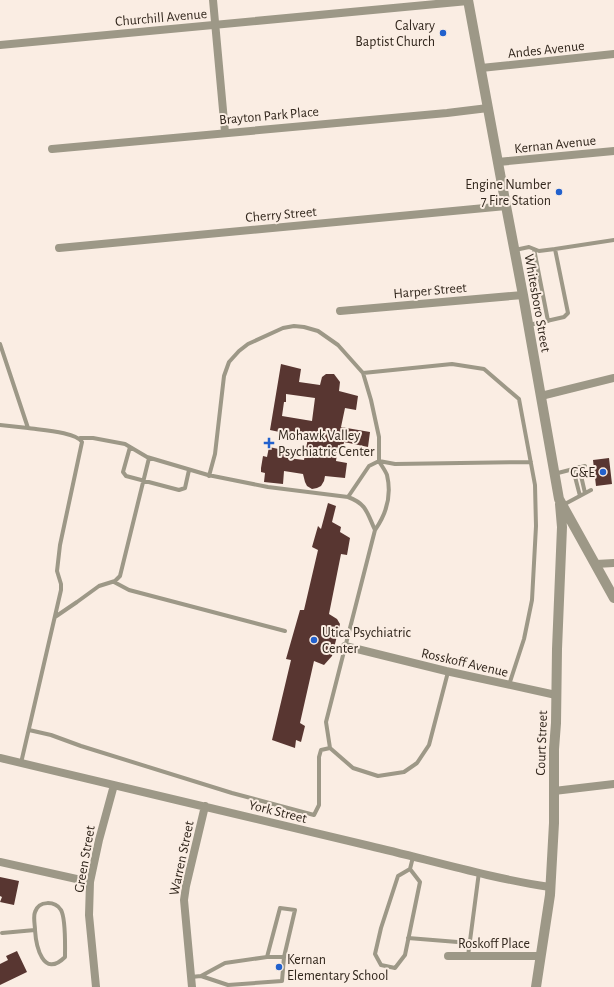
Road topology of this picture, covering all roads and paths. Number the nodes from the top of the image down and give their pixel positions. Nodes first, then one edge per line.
1 (213, 0) edge
2 (468, 1) edge
3 (215, 25) junction
4 (0, 45) edge
5 (614, 54) edge
6 (481, 68) junction
7 (488, 108) junction
8 (225, 132) junction
9 (52, 149) dead end
10 (614, 151) edge
11 (498, 162) junction
12 (506, 206) junction
13 (614, 240) edge
14 (59, 248) dead end
15 (534, 249) junction
16 (555, 249) junction
17 (514, 250) junction
18 (523, 295) junction
19 (340, 311) dead end
20 (548, 321) junction
21 (528, 325) junction
22 (0, 344) edge
23 (363, 373) junction
24 (614, 378) edge
25 (541, 396) junction
26 (0, 425) edge
27 (28, 428) junction
28 (80, 438) junction
29 (130, 447) junction
30 (149, 458) junction
31 (379, 461) junction
32 (531, 462) junction
33 (585, 466) dead end
34 (579, 467) junction
35 (573, 469) junction
36 (189, 470) junction
37 (554, 474) junction
38 (209, 476) junction
39 (143, 481) junction
40 (591, 490) dead end
41 (585, 493) junction
42 (580, 496) junction
43 (348, 497) junction
44 (561, 502) junction
45 (374, 530) junction
46 (614, 563) edge
47 (596, 564) junction
48 (114, 582) junction
49 (614, 598) edge
50 (54, 617) junction
51 (285, 631) dead end
52 (345, 646) junction
53 (448, 672) junction
54 (509, 685) junction
55 (556, 695) junction
56 (29, 730) junction
57 (330, 748) junction
58 (0, 758) edge
59 (21, 763) junction
60 (614, 784) edge
61 (114, 785) junction
62 (554, 790) junction
63 (205, 806) junction
64 (413, 856) junction
65 (0, 862) edge
66 (410, 869) junction
67 (479, 872) junction
68 (90, 882) junction
69 (550, 887) junction
70 (35, 930) junction
71 (1, 934) edge
72 (408, 938) junction
73 (470, 943) junction
74 (448, 956) dead end
75 (468, 956) junction
76 (540, 956) junction
77 (267, 957) junction
78 (284, 957) junction
79 (201, 976) junction
80 (191, 977) junction
81 (96, 987) edge
82 (192, 987) edge
83 (536, 987) edge

1 - 3 street
2 - 3 street, Churchill Avenue
2 - 6 street, Whitesboro Street
3 - 4 street, Churchill Avenue
3 - 8 street
5 - 6 street, Andes Avenue
6 - 7 street, Whitesboro Street
7 - 8 street, Brayton Park Place
7 - 11 street, Whitesboro Street
8 - 9 street, Brayton Park Place
10 - 11 street, Kernan Avenue
11 - 12 street, Whitesboro Street
12 - 14 street, Cherry Street
12 - 17 street, Whitesboro Street
13 - 16 lane
15 - 16 lane
15 - 17 lane
15 - 20 lane
16 - 20 lane
17 - 18 street, Whitesboro Street
18 - 19 street, Harper Street
18 - 21 street, Whitesboro Street
20 - 21 lane
21 - 25 street, Whitesboro Street
22 - 27 lane
23 - 31 lane
23 - 32 lane
23 - 38 lane
24 - 25 street
25 - 37 street, Whitesboro Street
26 - 27 lane
27 - 28 lane
28 - 29 lane
28 - 50 lane
29 - 30 lane
29 - 39 lane
30 - 36 lane
30 - 39 lane
31 - 32 lane
31 - 43 lane
31 - 45 lane
32 - 54 lane
33 - 34 lane
34 - 35 lane
34 - 41 lane
35 - 37 lane
35 - 42 lane
36 - 38 lane
36 - 39 lane
37 - 44 street, Whitesboro Street
38 - 43 lane
39 - 48 lane
40 - 41 lane
41 - 42 lane
42 - 44 lane
43 - 45 lane
44 - 47 street, Whitesboro Street
44 - 55 street, Court Street
45 - 52 lane
46 - 47 street
47 - 49 street, Whitesboro Street
48 - 50 lane
48 - 51 lane
50 - 56 lane
52 - 53 street, Rosskoff Avenue
52 - 57 lane
53 - 54 street, Rosskoff Avenue
53 - 57 lane
54 - 55 street, Rosskoff Avenue
55 - 62 street, Court Street
56 - 57 lane
56 - 59 lane
58 - 59 street, York Street
59 - 61 street, York Street
60 - 62 street
61 - 63 street, York Street
61 - 68 street, Green Street
62 - 69 street, Court Street
63 - 64 street, York Street
63 - 80 street, Warren Street
64 - 66 lane
64 - 67 street, York Street
65 - 68 street
66 - 72 lane
66 - 72 lane
67 - 69 street, York Street
67 - 73 lane
68 - 81 street, Green Street
69 - 76 street, Court Street
70 - 70 lane
70 - 71 lane
72 - 73 lane
73 - 75 lane
74 - 75 street, Roskoff Place
75 - 76 street, Roskoff Place
76 - 83 street, Court Street
77 - 78 lane
77 - 78 lane
77 - 79 lane
78 - 79 lane
79 - 80 lane
80 - 82 street, Warren Street

